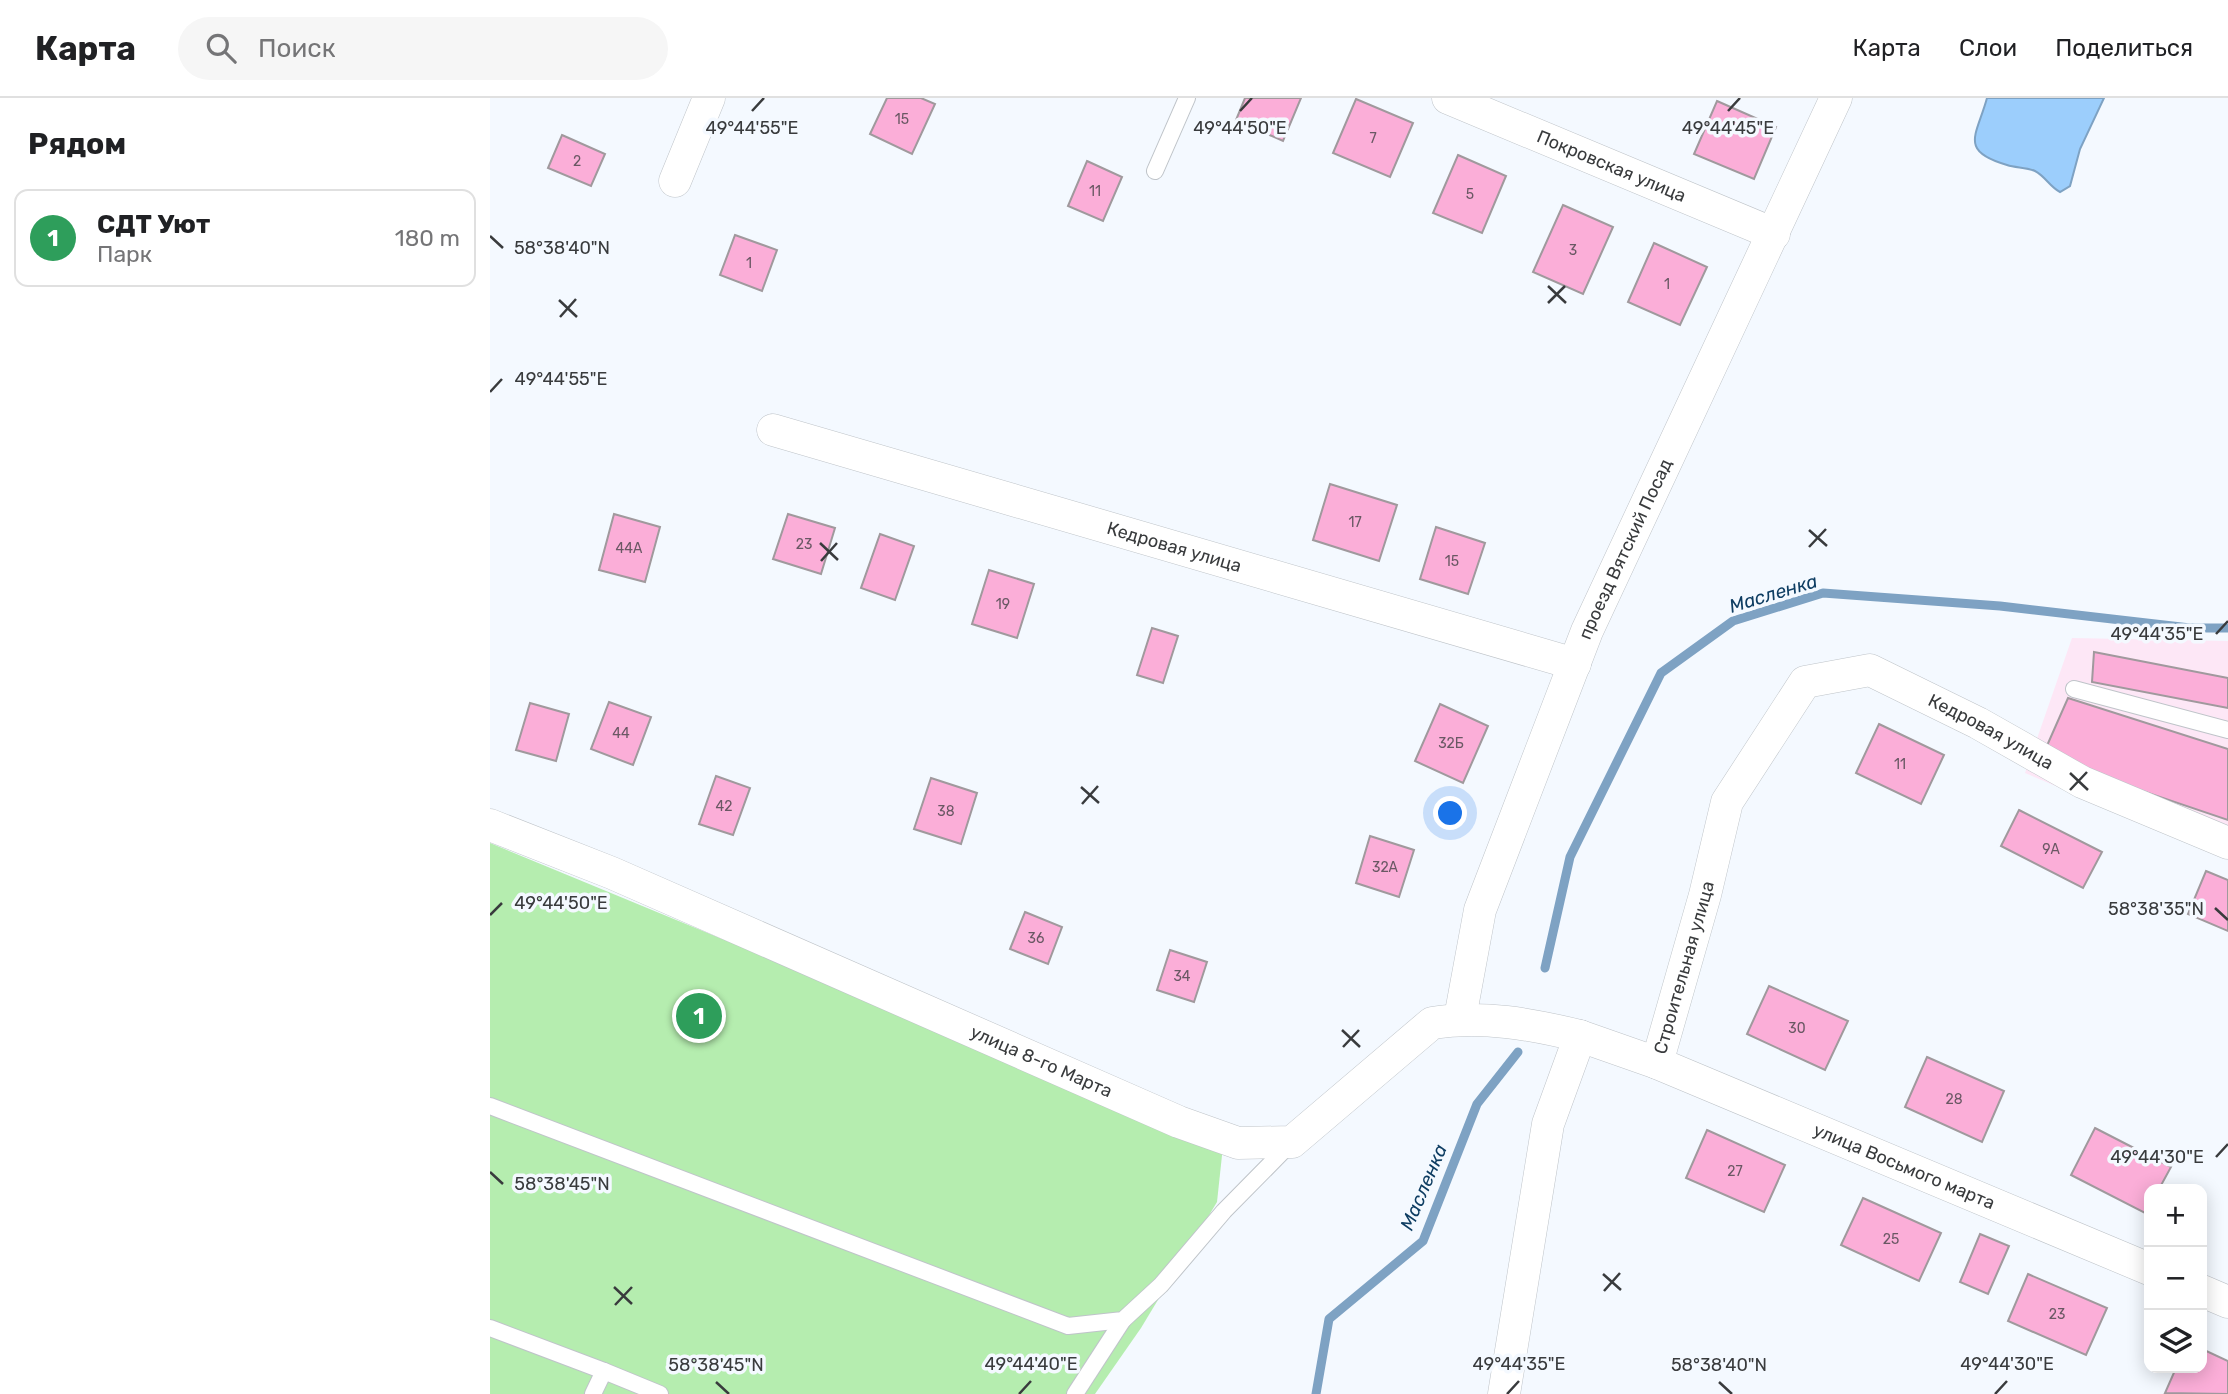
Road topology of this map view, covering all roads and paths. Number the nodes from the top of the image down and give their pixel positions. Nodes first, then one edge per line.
1 (709, 98) edge
2 (1187, 98) edge
3 (1448, 98) edge
4 (1836, 98) edge
5 (1156, 171) dead end
6 (675, 180) dead end
7 (1774, 234) junction
8 (774, 430) dead end
9 (1575, 664) junction
10 (1870, 670) joint
11 (2074, 689) dead end
12 (2228, 730) edge
13 (490, 825) edge
14 (2228, 842) edge
15 (1460, 1018) junction
16 (1580, 1036) junction
17 (1657, 1063) junction
18 (490, 1106) edge
19 (1292, 1142) junction
20 (2144, 1267) edge
21 (2207, 1293) edge
22 (2228, 1302) edge
23 (1122, 1320) junction
24 (490, 1328) edge
25 (604, 1371) junction
26 (593, 1394) edge
27 (660, 1394) edge
28 (1075, 1394) edge
29 (1504, 1394) edge

1 - 6 street
2 - 5 lane
3 - 7 street, Покровская улица
4 - 7 street, проезд Вятский Посад
7 - 9 street, проезд Вятский Посад
8 - 9 street, Кедровая улица
9 - 15 street, проезд Вятский Посад
10 - 14 street, Кедровая улица
10 - 17 street, Строительная улица
11 - 12 lane
13 - 19 street, улица 8-го Марта
15 - 16 street
15 - 19 street
16 - 17 street, Строительная улица
16 - 29 street
17 - 20 street, улица Восьмого марта
18 - 23 lane
19 - 23 lane
21 - 22 street
23 - 28 lane
24 - 25 lane
25 - 26 lane
25 - 27 lane

